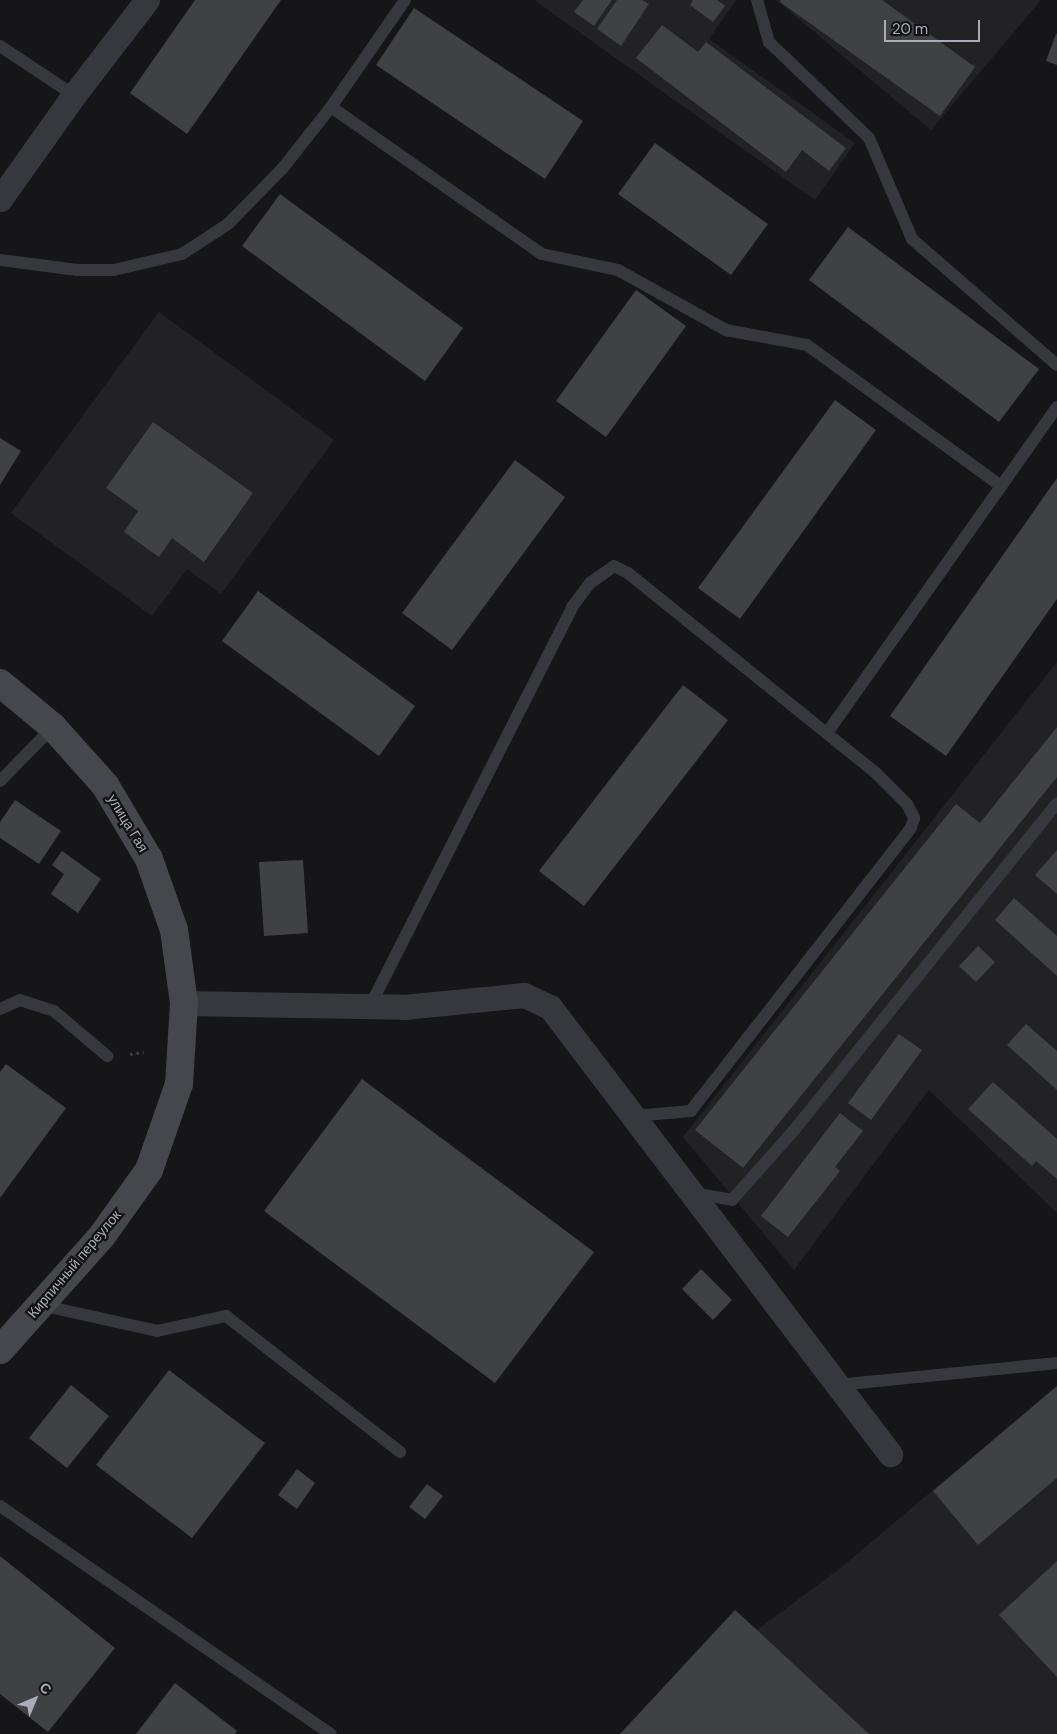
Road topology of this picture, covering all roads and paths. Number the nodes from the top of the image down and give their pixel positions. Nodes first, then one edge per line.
1 (148, 0) edge
2 (405, 0) edge
3 (757, 0) edge
4 (0, 46) edge
5 (74, 96) junction
6 (331, 107) junction
7 (0, 199) edge
8 (0, 260) edge
9 (1057, 365) edge
10 (1057, 407) edge
11 (1002, 486) junction
12 (0, 683) edge
13 (53, 727) junction
14 (827, 733) junction
15 (0, 781) edge
16 (1057, 803) edge
17 (184, 1003) junction
18 (370, 1006) junction
19 (0, 1008) edge
20 (107, 1056) dead end
21 (634, 1116) junction
22 (693, 1193) junction
23 (40, 1305) junction
24 (0, 1350) edge
25 (1057, 1363) edge
26 (837, 1384) junction
27 (400, 1452) dead end
28 (890, 1454) dead end
29 (0, 1506) edge
30 (331, 1734) edge

1 - 5 street
2 - 6 lane
3 - 9 lane
4 - 5 lane
5 - 7 street
6 - 8 lane
6 - 11 lane
10 - 11 lane
11 - 14 lane
12 - 13 main road, улица Гая
13 - 15 lane
13 - 17 main road, улица Гая
14 - 18 lane
14 - 21 lane
16 - 22 lane
17 - 18 street
17 - 23 main road, Кирпичный переулок
18 - 21 street
19 - 20 lane
21 - 22 street
22 - 26 street
23 - 24 main road, Кирпичный переулок
23 - 27 lane
25 - 26 lane
26 - 28 street
29 - 30 lane

